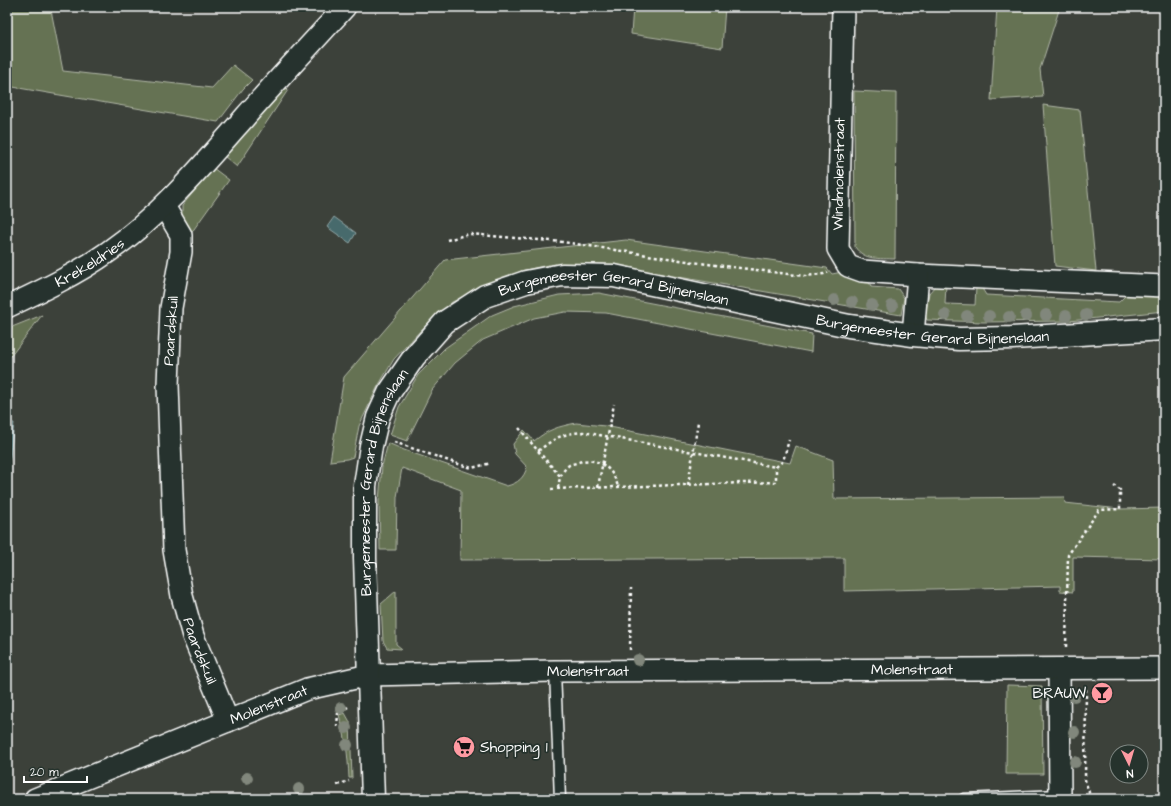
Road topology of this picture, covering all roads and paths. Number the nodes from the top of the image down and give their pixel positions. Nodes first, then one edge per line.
1 (345, 7) edge
2 (842, 7) edge
3 (164, 206) junction
4 (448, 240) dead end
5 (846, 262) junction
6 (918, 275) junction
7 (1164, 286) edge
8 (7, 307) edge
9 (1164, 329) edge
10 (913, 335) junction
11 (614, 404) dead end
12 (698, 422) dead end
13 (519, 428) dead end
14 (608, 436) junction
15 (388, 439) dead end
16 (789, 440) dead end
17 (538, 450) junction
18 (693, 452) junction
19 (492, 463) dead end
20 (602, 464) junction
21 (776, 467) junction
22 (560, 476) junction
23 (688, 485) junction
24 (618, 486) junction
25 (1114, 486) dead end
26 (598, 487) junction
27 (551, 488) dead end
28 (558, 488) junction
29 (631, 588) dead end
30 (1066, 640) dead end
31 (630, 649) dead end
32 (1164, 668) edge
33 (555, 671) junction
34 (369, 675) junction
35 (1059, 678) junction
36 (1086, 686) dead end
37 (348, 707) dead end
38 (228, 721) junction
39 (337, 727) dead end
40 (349, 781) dead end
41 (337, 785) dead end
42 (1060, 797) edge
43 (35, 799) edge
44 (373, 799) edge
45 (560, 799) edge
46 (964, 799) edge
47 (1091, 799) edge

1 - 3 street
2 - 5 street, Windmolenstraat
3 - 8 street, Krekeldries
3 - 38 street, Paardskuil
4 - 5 path
5 - 6 street
6 - 7 street
6 - 10 street
9 - 10 street, Burgemeester Gerard Bijnenslaan
10 - 34 street, Burgemeester Gerard Bijnenslaan
11 - 14 path
12 - 18 path
13 - 17 path
14 - 17 path
14 - 18 path
14 - 20 path
15 - 19 path
16 - 21 path
17 - 22 path
18 - 21 path
18 - 23 path
20 - 22 path
20 - 24 path
20 - 26 path
21 - 23 path
22 - 28 path
23 - 24 path
24 - 26 path
25 - 30 path
26 - 28 path
27 - 28 path
29 - 31 path
32 - 35 street, Molenstraat
33 - 34 street, Molenstraat
33 - 35 street, Molenstraat
33 - 45 lane
34 - 38 street, Molenstraat
34 - 44 street, Burgemeester Gerard Bijnenslaan
35 - 42 street
36 - 47 path
37 - 39 path
38 - 43 street, Molenstraat
40 - 41 path
42 - 46 lane

